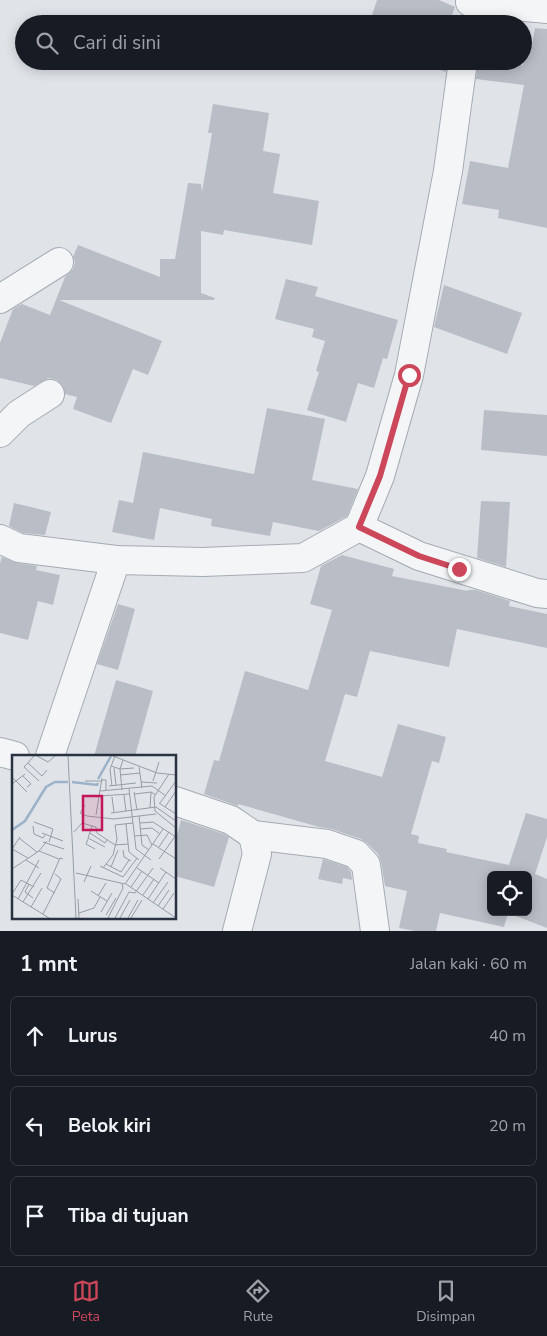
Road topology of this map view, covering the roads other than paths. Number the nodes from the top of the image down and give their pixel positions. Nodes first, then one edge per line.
1 (470, 8) edge
2 (547, 9) edge
3 (462, 70) edge
4 (59, 262) dead end
5 (0, 299) edge
6 (50, 394) dead end
7 (0, 433) edge
8 (359, 527) junction
9 (0, 539) edge
10 (116, 560) junction
11 (547, 594) edge
12 (50, 755) edge
13 (176, 801) edge
14 (253, 834) junction
15 (237, 931) edge
16 (375, 931) edge

1 - 2 street
3 - 8 street
4 - 5 street
6 - 7 street
8 - 10 street
8 - 11 street
9 - 10 street
10 - 12 street
13 - 14 street
14 - 15 street
14 - 16 street

